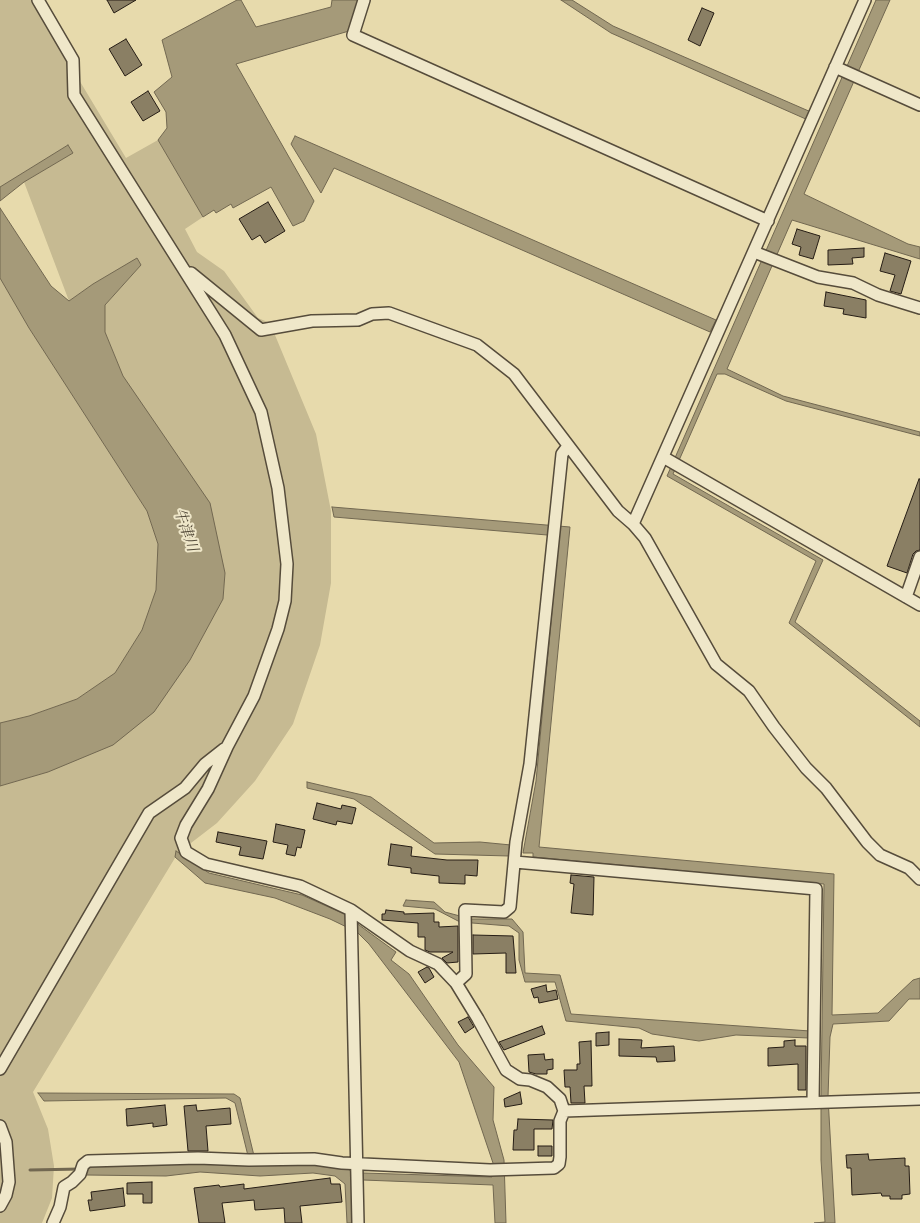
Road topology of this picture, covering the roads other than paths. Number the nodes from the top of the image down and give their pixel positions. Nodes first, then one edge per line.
1 (38, 0) edge
2 (364, 0) edge
3 (865, 0) edge
4 (835, 67) junction
5 (920, 105) edge
6 (768, 220) junction
7 (754, 252) junction
8 (184, 268) junction
9 (920, 308) edge
10 (568, 446) junction
11 (671, 462) junction
12 (633, 524) junction
13 (920, 557) edge
14 (906, 597) junction
15 (920, 605) edge
16 (227, 747) junction
17 (514, 862) junction
18 (920, 879) edge
19 (351, 910) junction
20 (456, 983) junction
21 (0, 1069) edge
22 (920, 1098) edge
23 (816, 1102) junction
24 (564, 1112) junction
25 (0, 1126) edge
26 (357, 1164) junction
27 (0, 1206) edge
28 (52, 1223) edge
29 (358, 1223) edge

1 - 8 street
2 - 6 street
3 - 4 street
4 - 5 street
4 - 6 street
6 - 7 street
7 - 9 street
7 - 11 street
8 - 10 street
8 - 16 street
10 - 12 street
10 - 17 street
11 - 12 street
11 - 14 street
12 - 18 street
13 - 14 street
14 - 15 street
16 - 19 street
16 - 21 street
17 - 20 street
17 - 23 street
19 - 20 street
19 - 26 street
20 - 24 street
22 - 23 street
23 - 24 street
24 - 26 street
25 - 27 street
26 - 28 street
26 - 29 street

